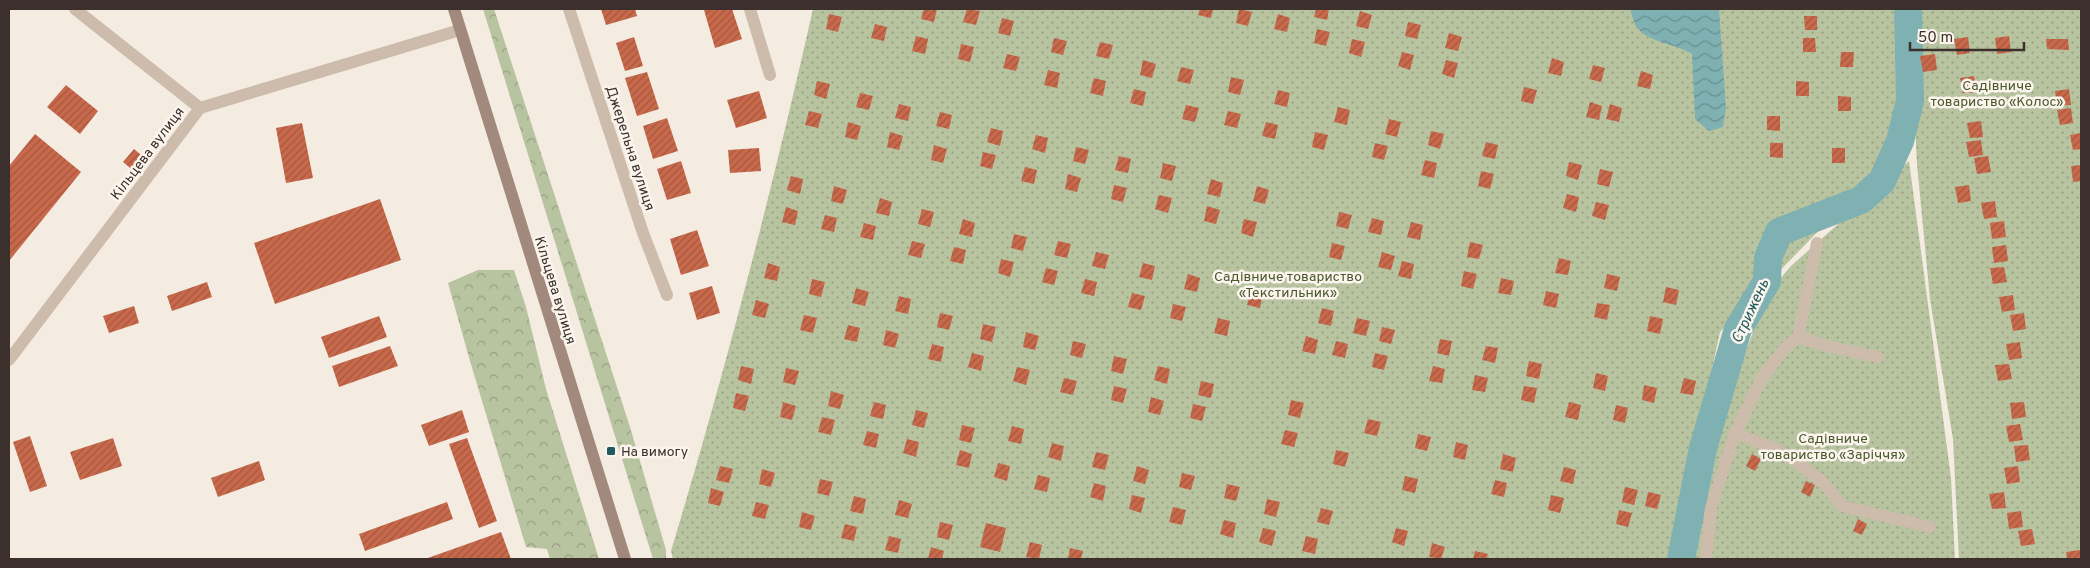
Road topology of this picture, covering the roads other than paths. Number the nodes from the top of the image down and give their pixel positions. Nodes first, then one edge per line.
1 (75, 9) edge
2 (454, 9) edge
3 (569, 9) edge
4 (750, 9) edge
5 (460, 30) junction
6 (770, 74) dead end
7 (200, 108) junction
8 (1817, 243) dead end
9 (667, 295) dead end
10 (1798, 337) junction
11 (1878, 357) dead end
12 (9, 360) edge
13 (1735, 433) junction
14 (1930, 527) dead end
15 (625, 559) edge
16 (1706, 559) edge

1 - 7 street
2 - 5 main road, Кільцева вулиця
3 - 9 street, Джерельна вулиця
4 - 6 street
5 - 7 street, Кільцева вулиця
5 - 15 main road, Кільцева вулиця
7 - 12 street, Кільцева вулиця
8 - 10 street
10 - 11 street
10 - 13 street
13 - 14 street
13 - 16 street

